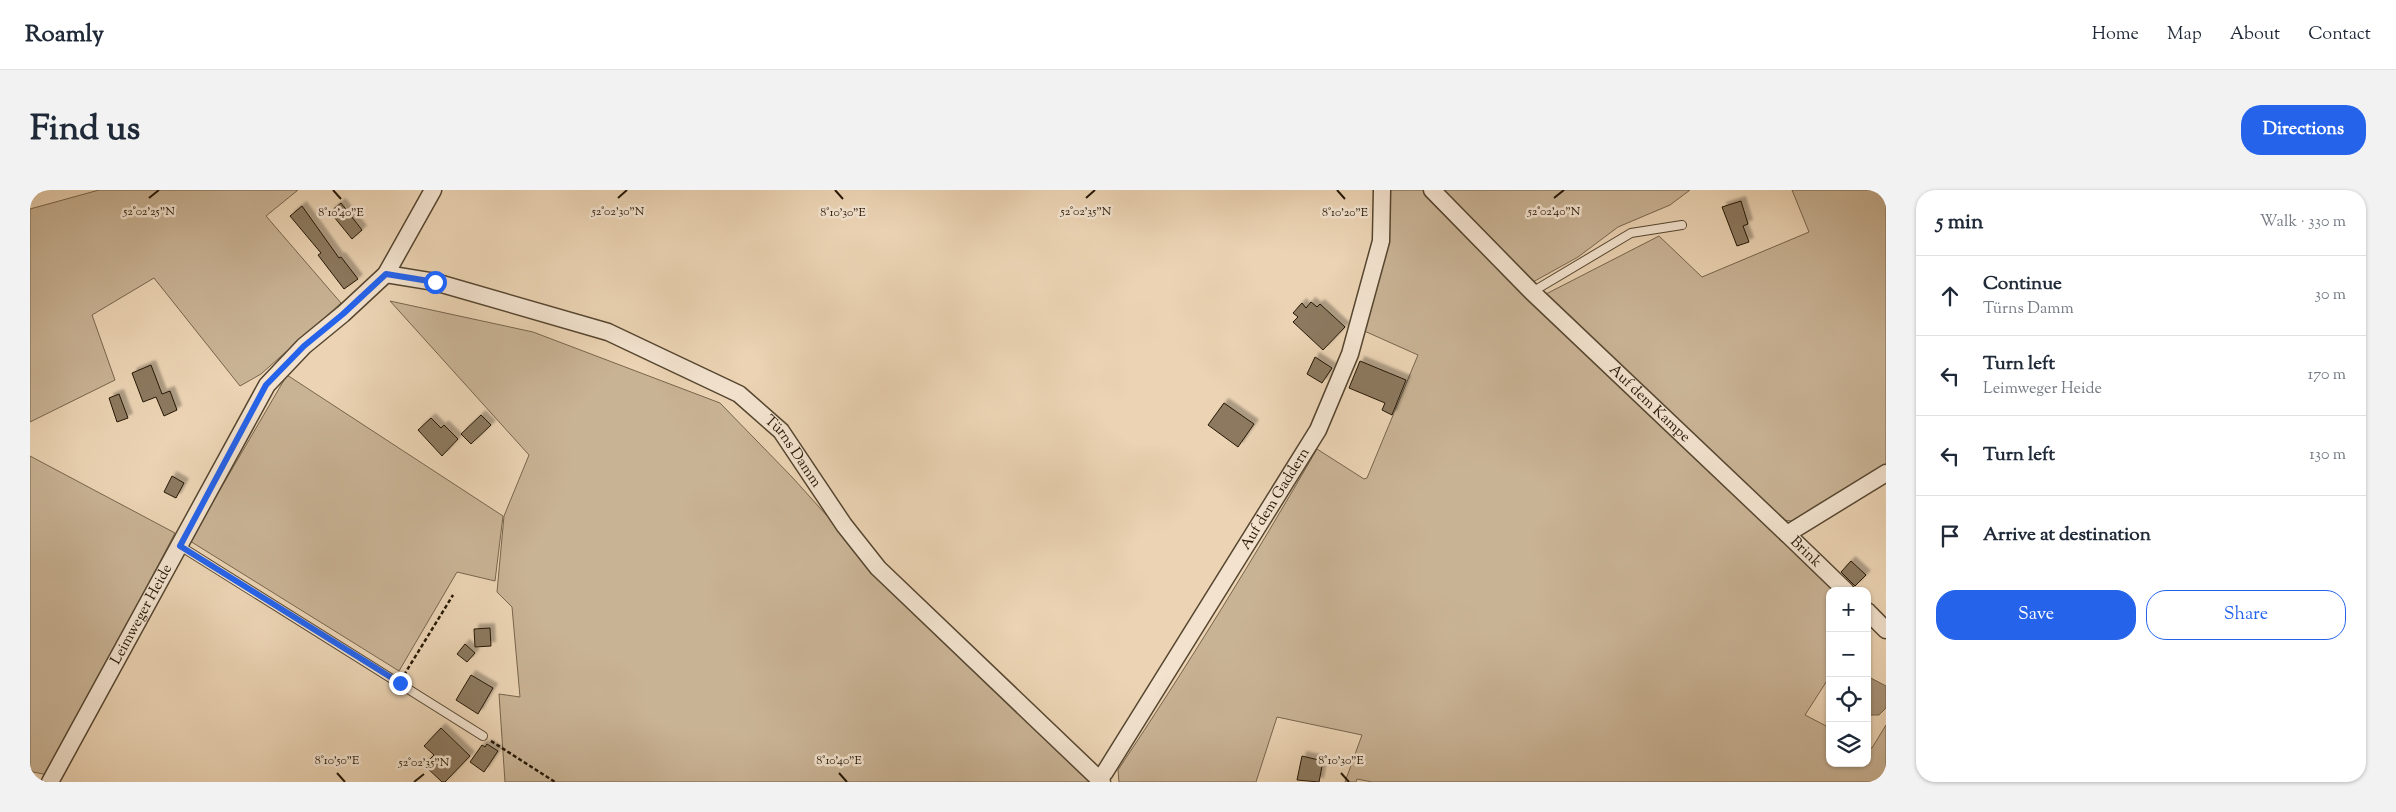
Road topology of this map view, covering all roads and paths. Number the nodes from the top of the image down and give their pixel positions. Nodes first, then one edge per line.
1 (433, 190) edge
2 (1382, 190) edge
3 (1432, 190) edge
4 (1682, 226) dead end
5 (386, 274) junction
6 (1532, 292) junction
7 (1886, 473) edge
8 (1787, 534) junction
9 (180, 546) junction
10 (1842, 587) edge
11 (453, 595) dead end
12 (1871, 616) edge
13 (1886, 630) edge
14 (400, 683) junction
15 (483, 736) joint
16 (1100, 780) edge
17 (50, 782) edge
18 (555, 782) edge

1 - 5 street, Leimweger Heide
2 - 16 street, Auf dem Gaddern
3 - 6 street, Auf dem Kampe
4 - 6 lane
5 - 9 street, Leimweger Heide
5 - 16 street, Türns Damm
6 - 8 street, Auf dem Kampe
7 - 8 street
8 - 10 street, Brink
9 - 14 lane
9 - 17 street, Leimweger Heide
11 - 14 path
12 - 13 street
14 - 15 lane
15 - 18 path

